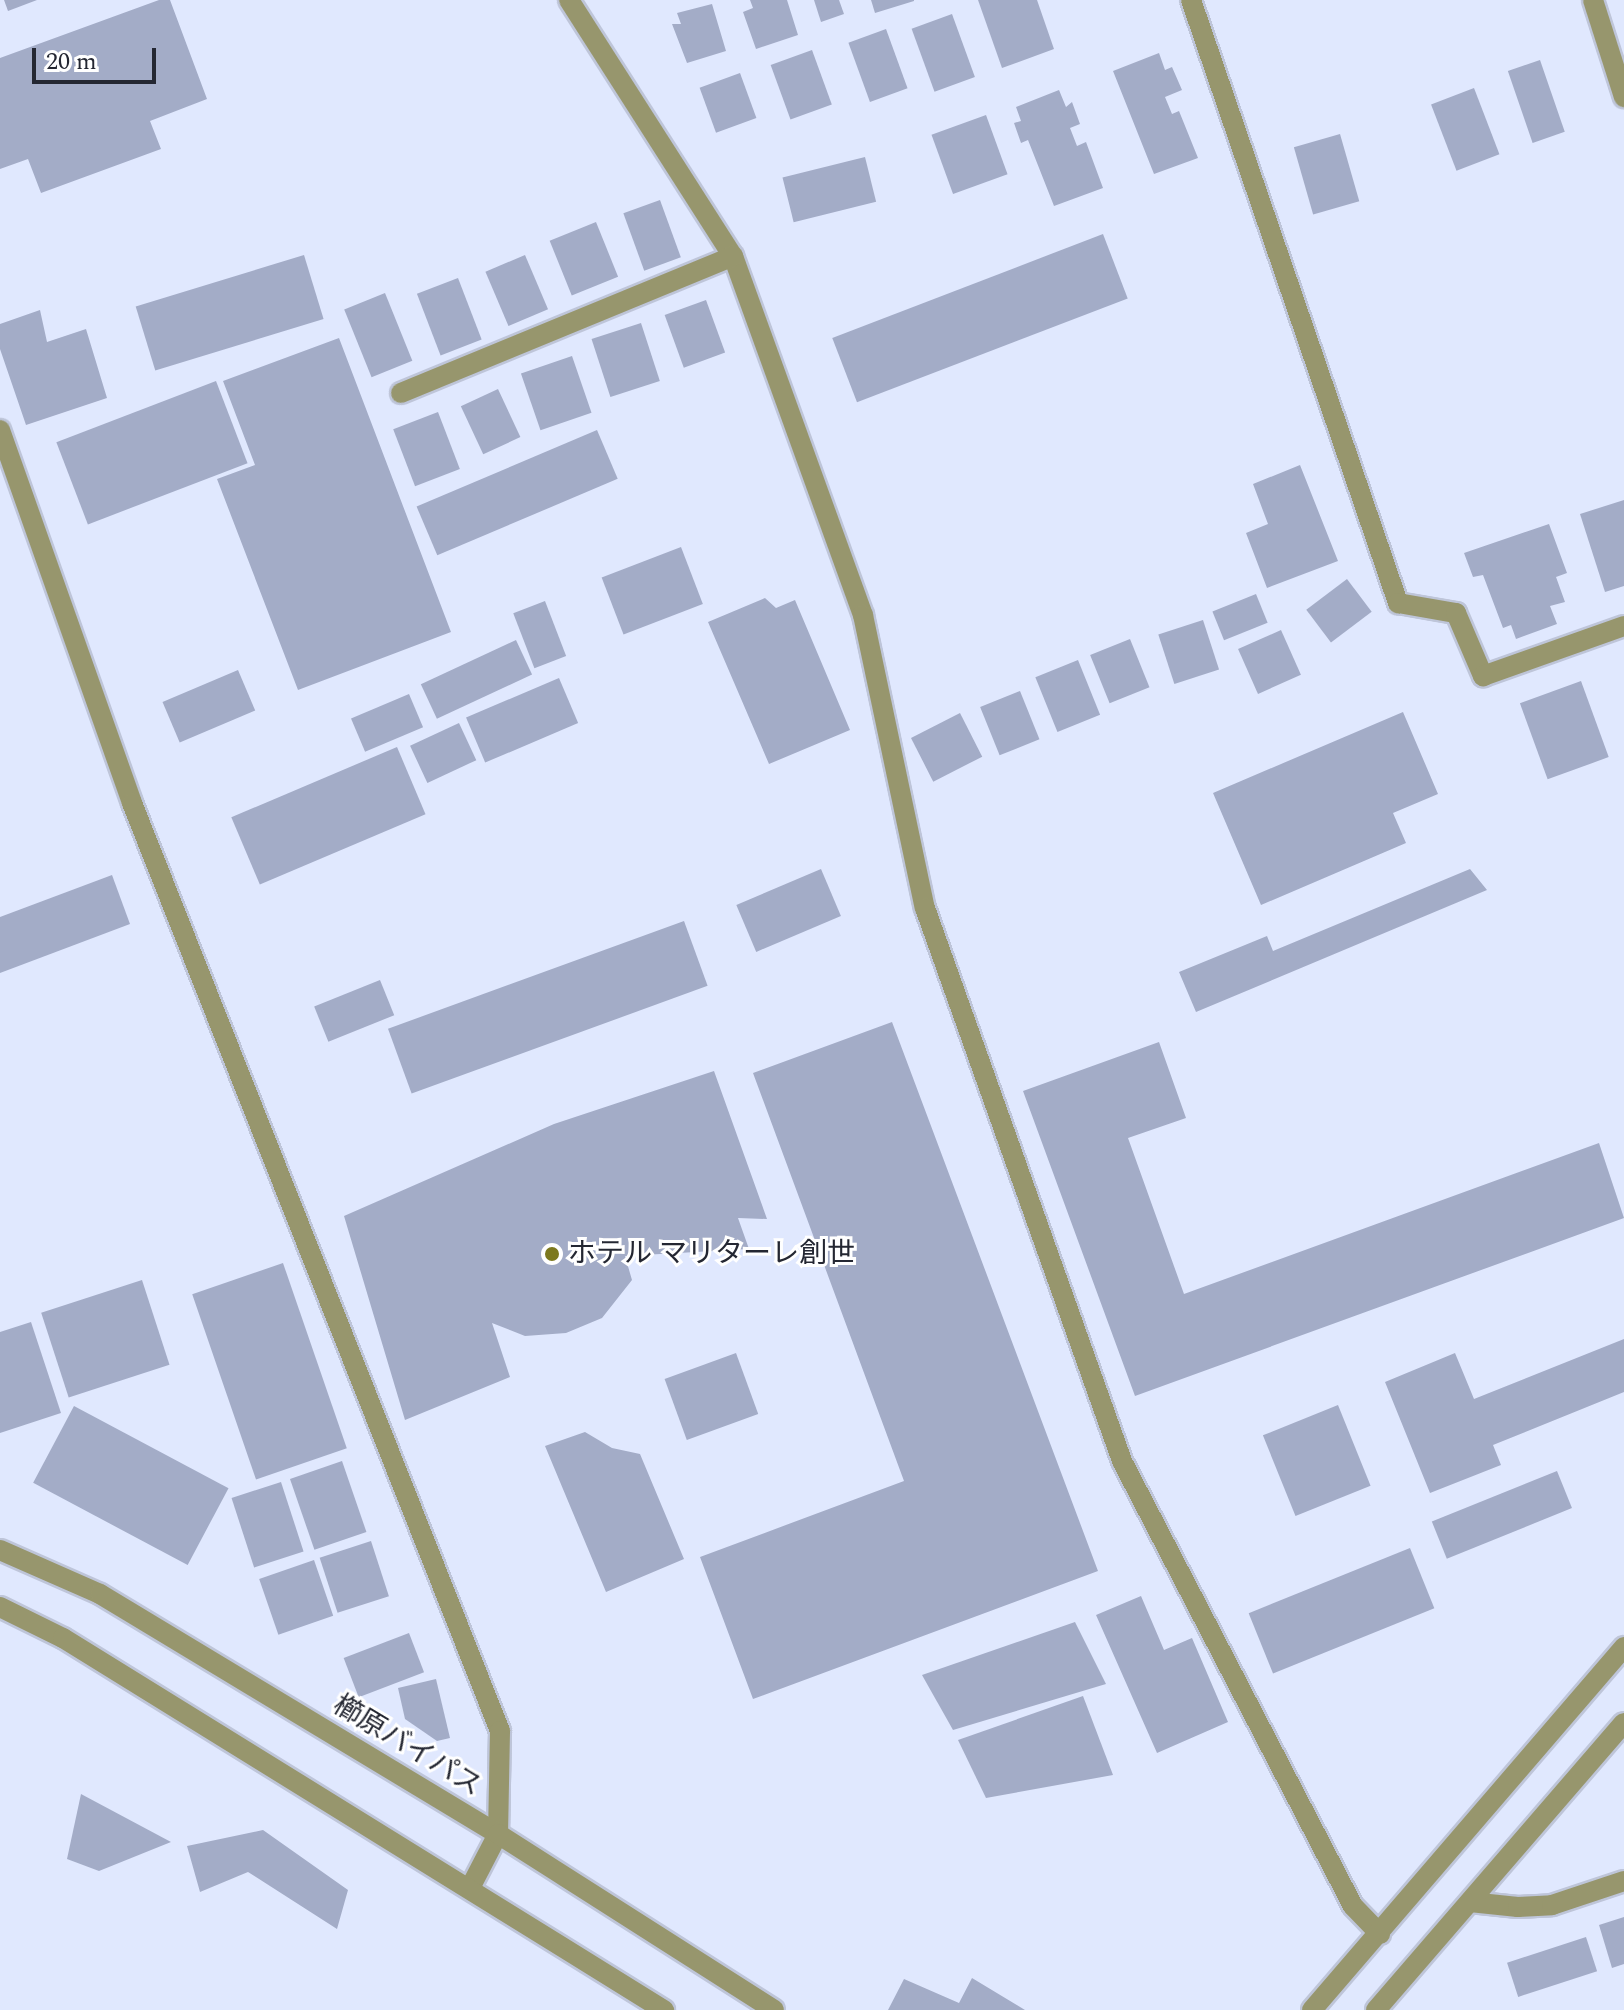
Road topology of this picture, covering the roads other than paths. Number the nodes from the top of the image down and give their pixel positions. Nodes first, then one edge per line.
1 (569, 0) edge
2 (1191, 0) edge
3 (1593, 0) edge
4 (1624, 97) edge
5 (733, 256) junction
6 (401, 393) dead end
7 (0, 430) edge
8 (1624, 626) edge
9 (0, 1550) edge
10 (0, 1607) edge
11 (1624, 1647) edge
12 (1624, 1723) edge
13 (498, 1834) junction
14 (1624, 1881) edge
15 (470, 1888) junction
16 (1470, 1902) junction
17 (1380, 1934) junction
18 (1378, 2009) edge
19 (664, 2010) edge
20 (774, 2010) edge
21 (1312, 2010) edge

1 - 5 street
2 - 8 street
3 - 4 street
5 - 6 street
5 - 17 street
7 - 13 street
9 - 13 street, 櫛原バイパス
10 - 15 street
11 - 17 street
12 - 16 street
13 - 15 street
13 - 20 street, 櫛原バイパス
14 - 16 street
15 - 19 street
16 - 18 street
17 - 21 street

